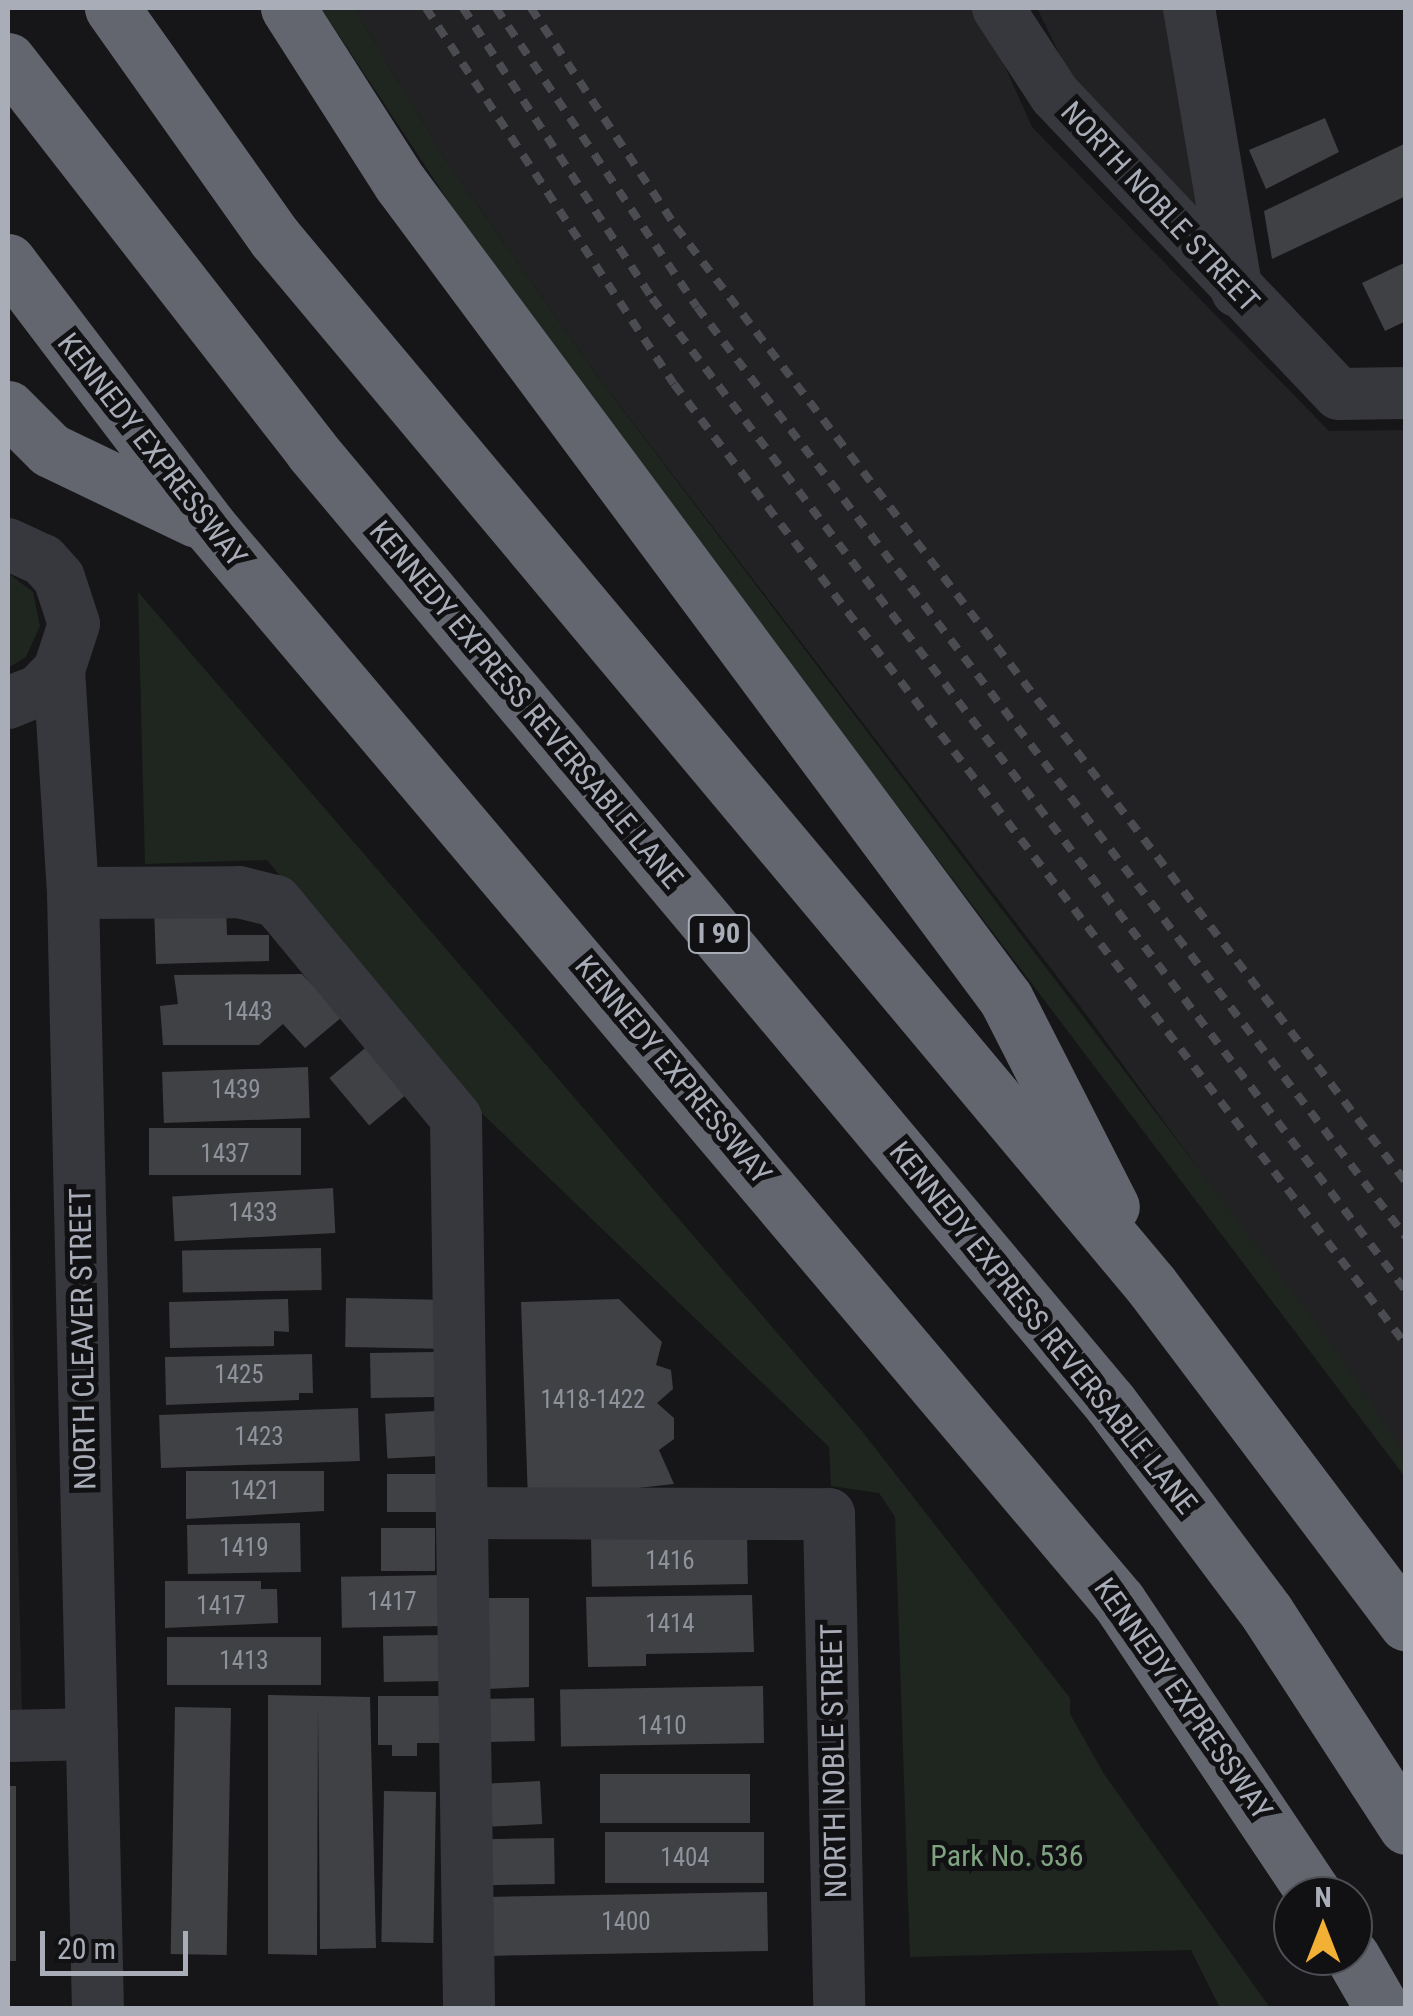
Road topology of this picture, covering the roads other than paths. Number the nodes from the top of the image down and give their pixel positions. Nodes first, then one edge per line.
1 (112, 8) edge
2 (288, 8) edge
3 (998, 8) edge
4 (1188, 8) edge
5 (8, 60) edge
6 (8, 261) edge
7 (1237, 291) junction
8 (1406, 393) edge
9 (8, 408) edge
10 (210, 526) junction
11 (8, 544) edge
12 (59, 670) junction
13 (8, 703) edge
14 (73, 893) junction
15 (1151, 1286) junction
16 (462, 1513) junction
17 (1406, 1624) edge
18 (92, 1734) junction
19 (8, 1736) edge
20 (1406, 1827) edge
21 (1303, 1876) edge
22 (1364, 1976) edge
23 (98, 2008) edge
24 (469, 2008) edge
25 (840, 2008) edge
26 (1382, 2008) edge

1 - 15 highway
2 - 15 highway
3 - 7 street, NORTH NOBLE STREET
4 - 7 street
5 - 20 highway, KENNEDY EXPRESS REVERSABLE LANE / I 90
6 - 10 highway, KENNEDY EXPRESSWAY
7 - 8 street, NORTH NOBLE STREET
9 - 10 highway
10 - 21 highway, KENNEDY EXPRESSWAY
11 - 12 street, NORTH CLEAVER STREET
12 - 13 street
12 - 14 street, NORTH CLEAVER STREET
14 - 16 street
14 - 18 street, NORTH CLEAVER STREET
15 - 17 highway
16 - 24 street
16 - 25 street, NORTH NOBLE STREET
18 - 19 street
18 - 23 street, NORTH CLEAVER STREET
22 - 26 highway

